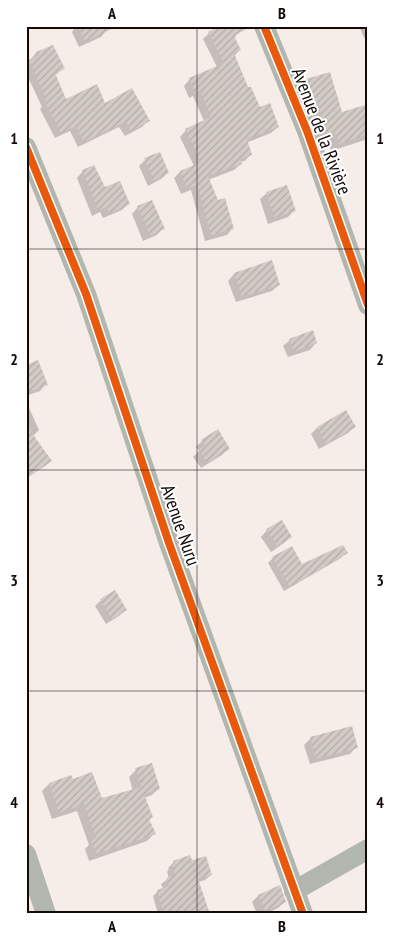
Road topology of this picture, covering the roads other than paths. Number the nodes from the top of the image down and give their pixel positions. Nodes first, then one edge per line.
1 (264, 26) edge
2 (26, 147) edge
3 (368, 305) edge
4 (368, 849) edge
5 (26, 854) edge
6 (294, 891) junction
7 (46, 914) edge
8 (303, 914) edge

1 - 3 street, Avenue de la Rivière
2 - 6 street, Avenue Nuru
4 - 6 street
5 - 7 street
6 - 8 street, Avenue Nuru

